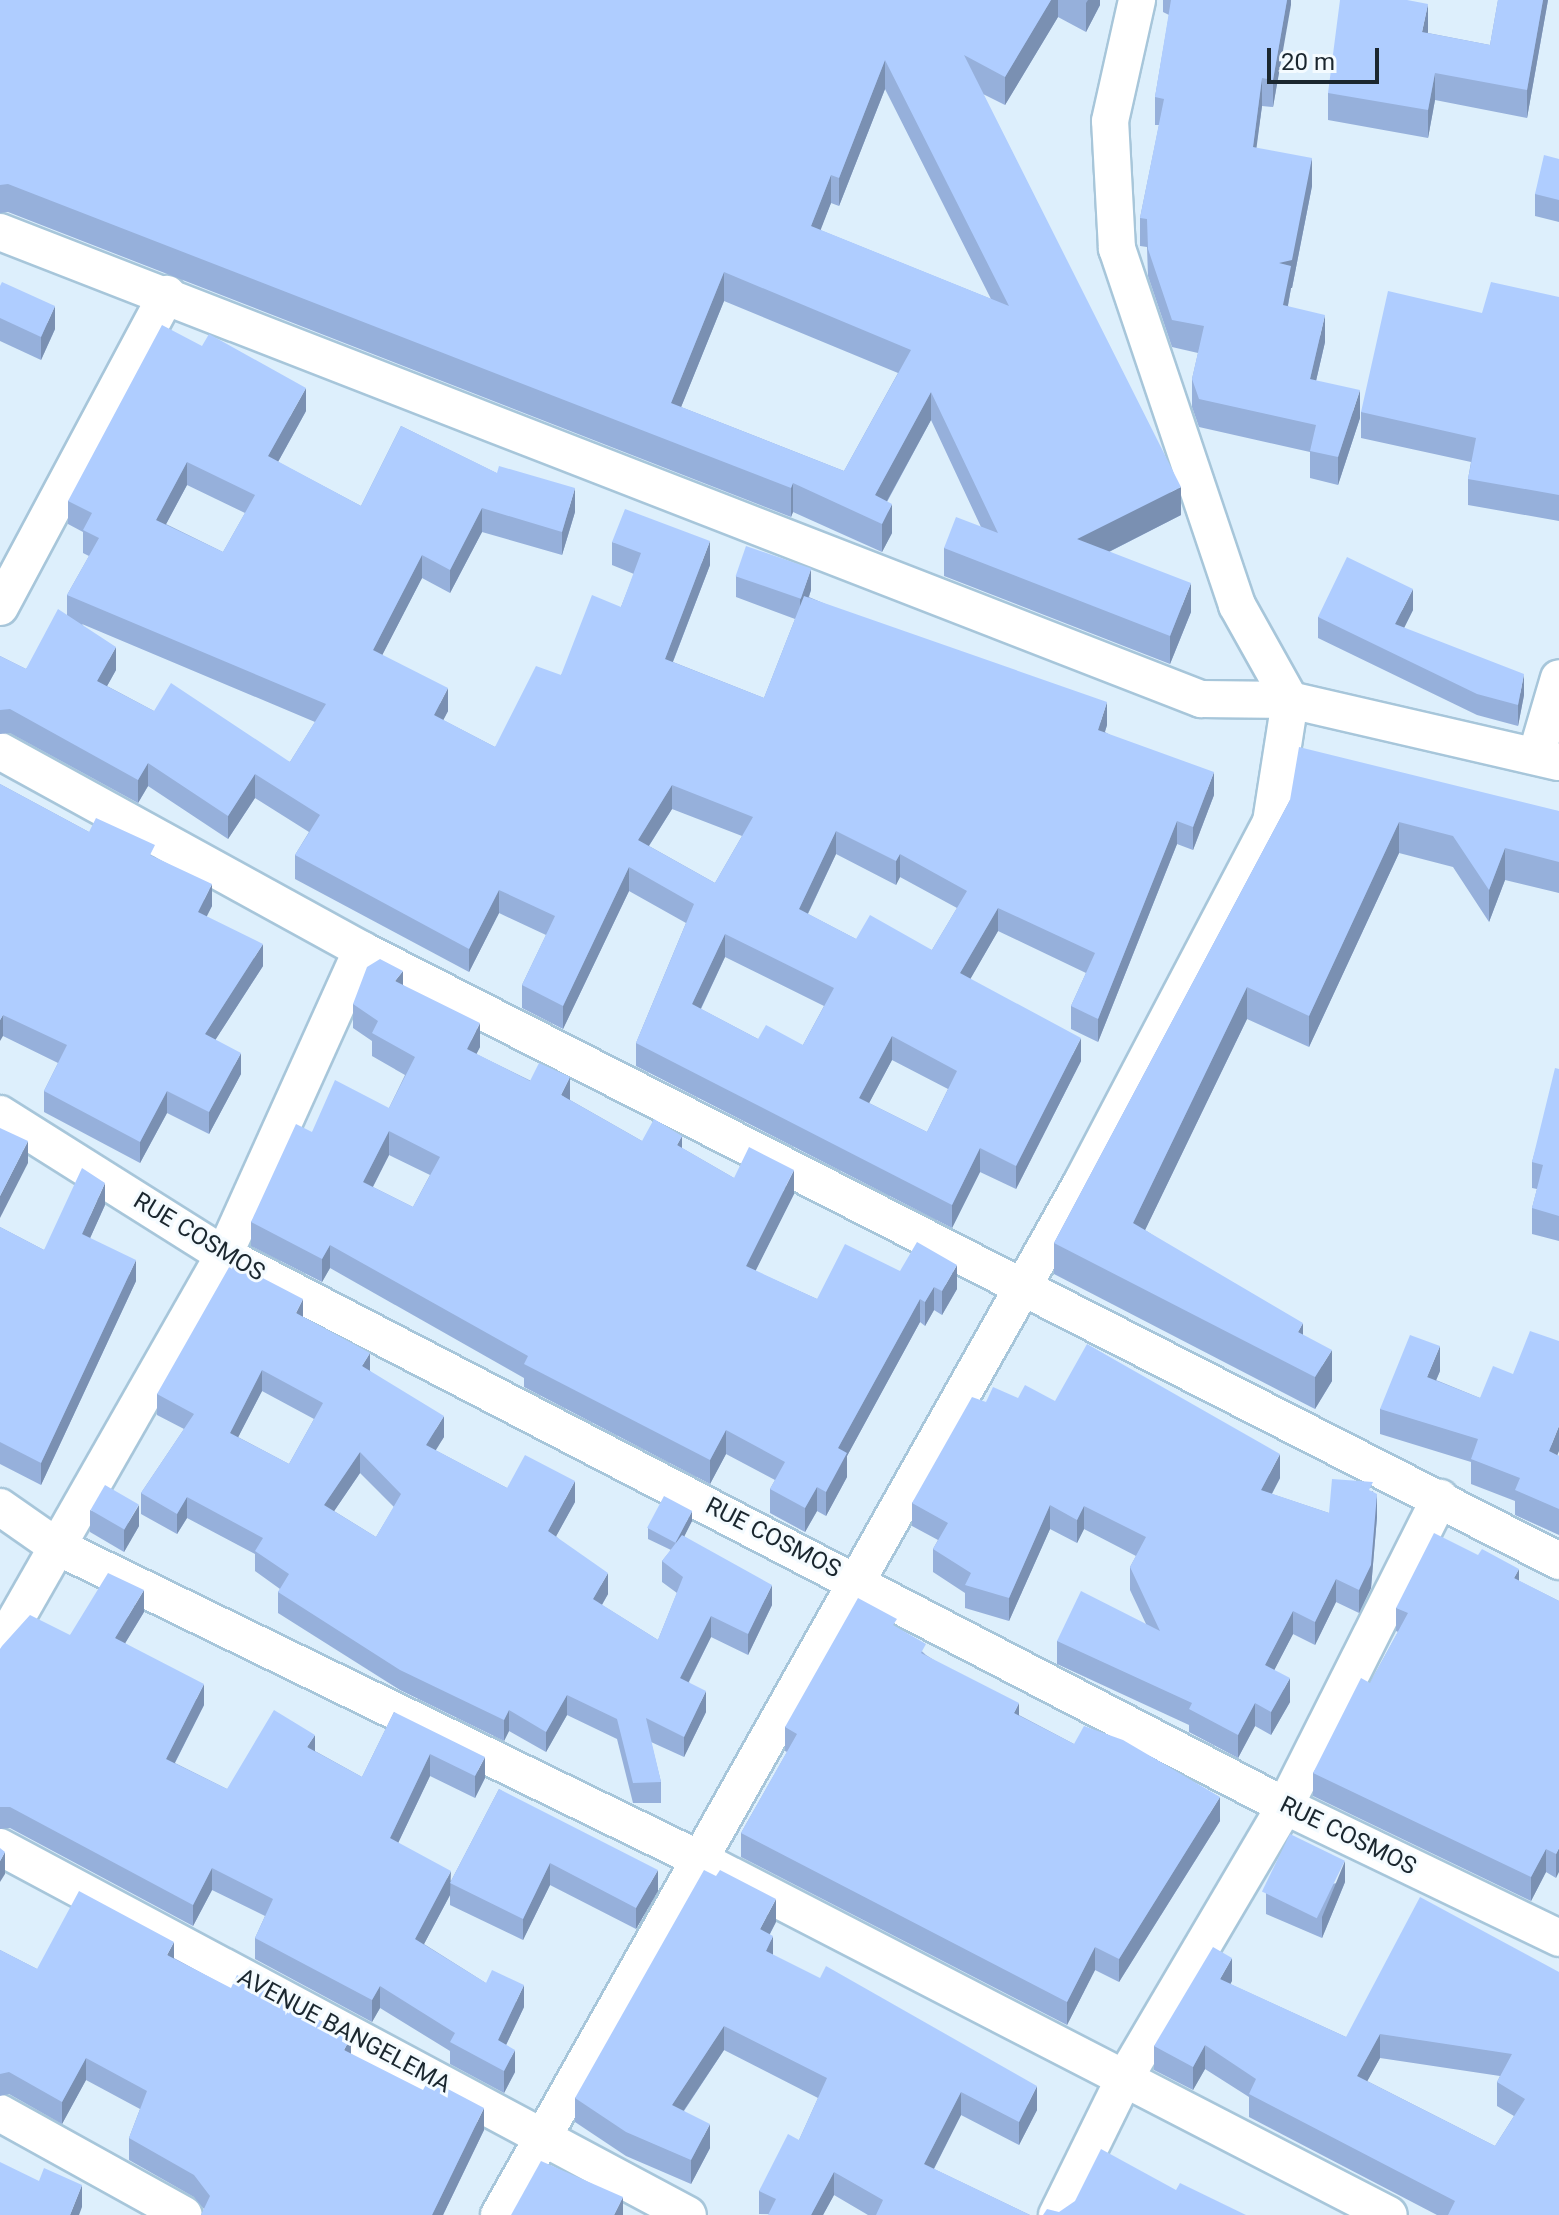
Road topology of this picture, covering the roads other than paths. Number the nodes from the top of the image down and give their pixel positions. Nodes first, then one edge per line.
1 (1137, 0) edge
2 (0, 232) edge
3 (167, 294) junction
4 (0, 607) edge
5 (1559, 678) edge
6 (1290, 700) junction
7 (0, 751) edge
8 (1548, 759) edge
9 (362, 950) junction
10 (0, 1114) edge
11 (224, 1255) junction
12 (1023, 1286) junction
13 (1440, 1498) junction
14 (0, 1507) edge
15 (56, 1546) junction
16 (1559, 1561) edge
17 (852, 1579) junction
18 (0, 1647) edge
19 (1285, 1806) junction
20 (0, 1847) edge
21 (699, 1859) junction
22 (1559, 1938) edge
23 (1123, 2081) junction
24 (0, 2113) edge
25 (540, 2136) junction
26 (184, 2215) edge
27 (499, 2215) edge
28 (688, 2215) edge
29 (1057, 2215) edge
30 (1389, 2215) edge

1 - 6 street
2 - 3 street
3 - 4 street
3 - 6 street
5 - 8 street
6 - 8 street
6 - 12 street
7 - 9 street
9 - 11 street
9 - 12 street
10 - 11 street, RUE COSMOS
11 - 15 street
11 - 17 street, RUE COSMOS
12 - 13 street
12 - 17 street
13 - 16 street
13 - 19 street
14 - 15 street
15 - 18 street
15 - 21 street
17 - 19 street, RUE COSMOS
17 - 21 street
19 - 22 street, RUE COSMOS
19 - 23 street
20 - 25 street, AVENUE BANGELEMA
21 - 23 street
21 - 25 street
23 - 29 street
23 - 30 street
24 - 26 street
25 - 27 street
25 - 28 street, AVENUE BANGELEMA

